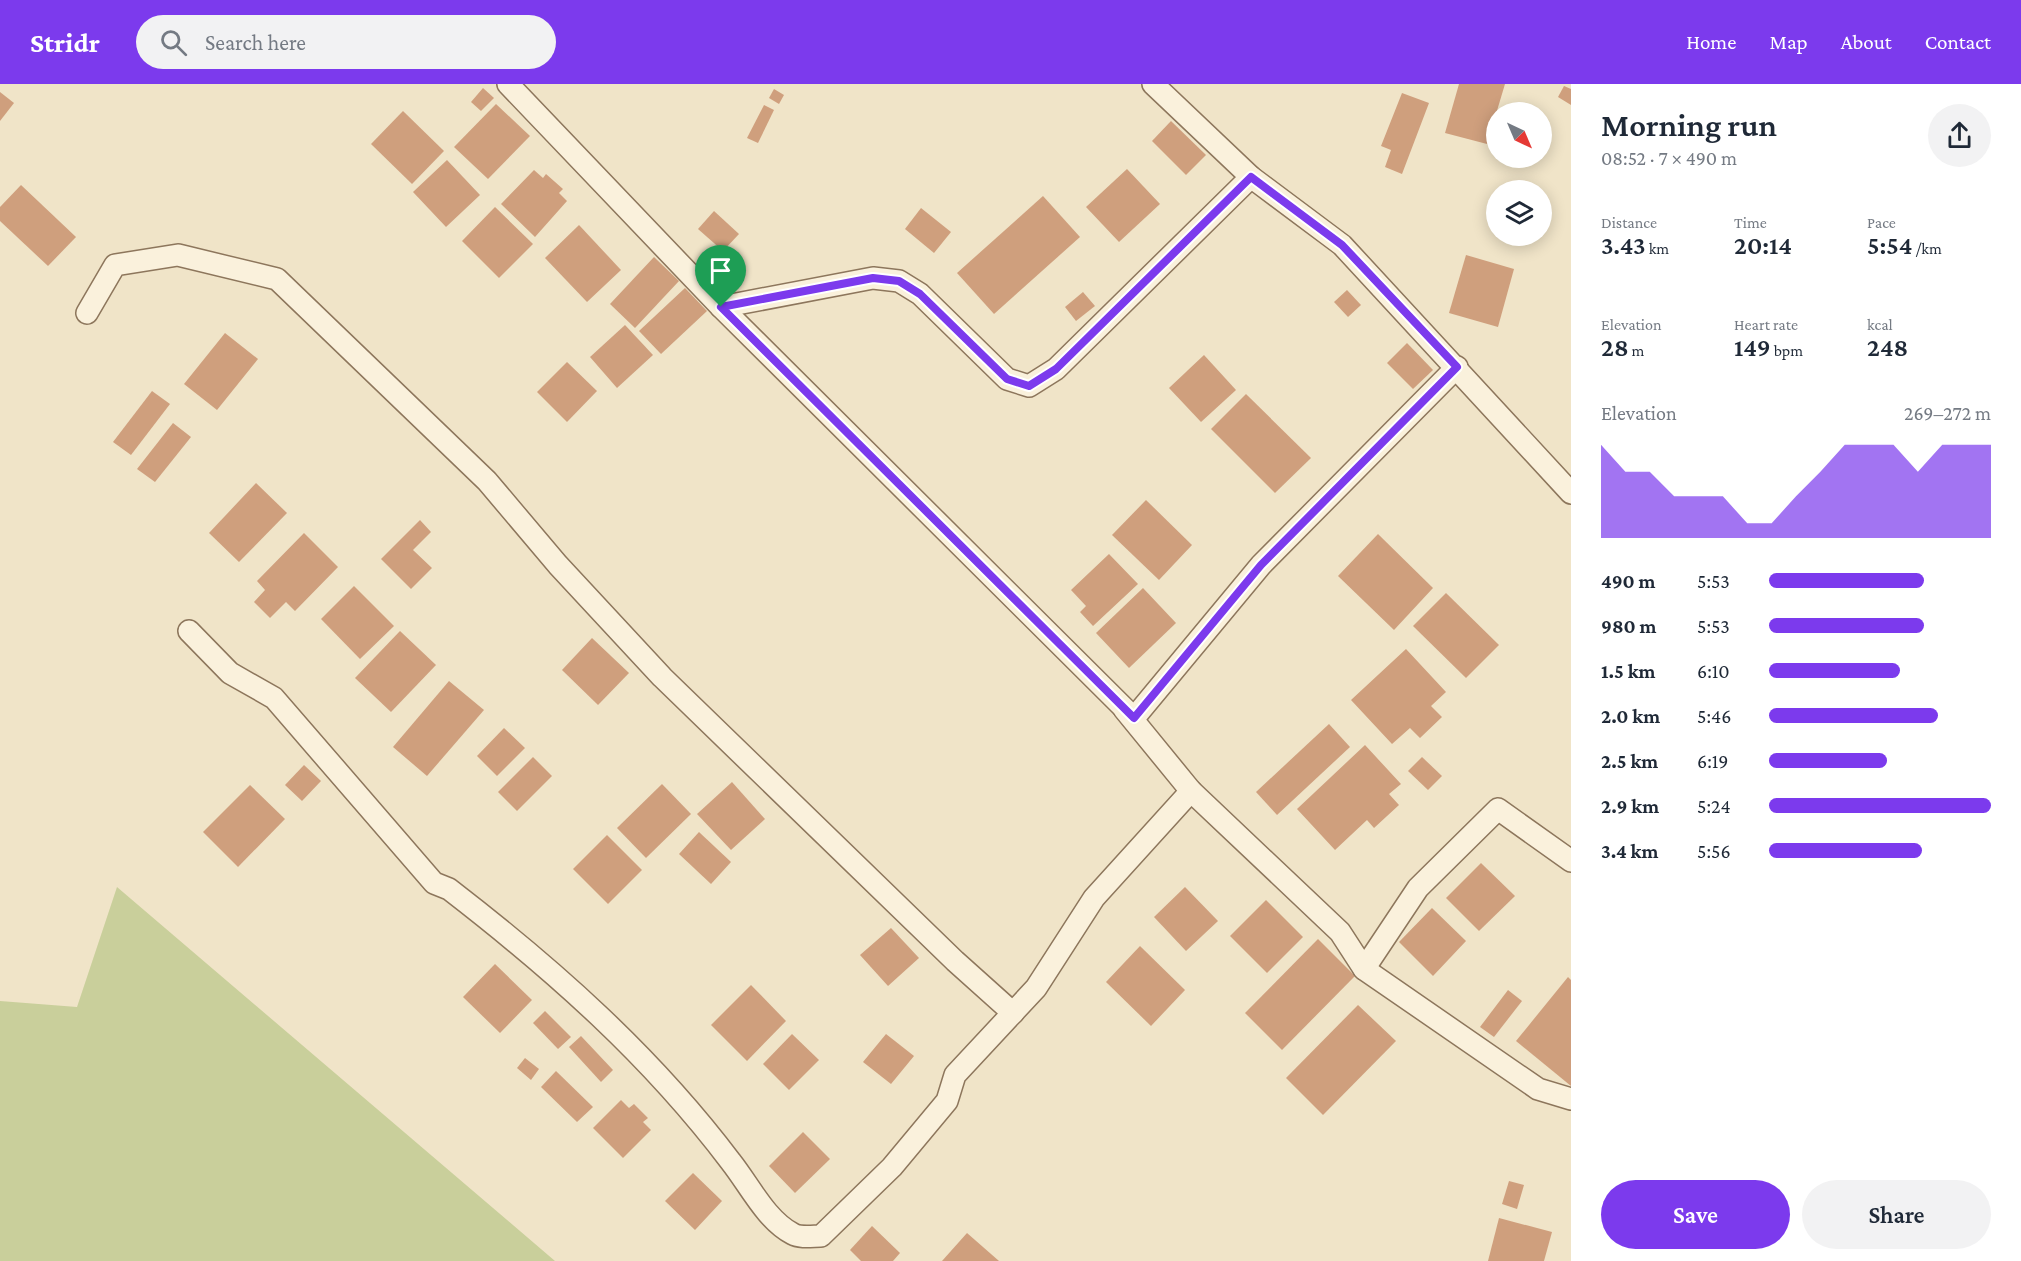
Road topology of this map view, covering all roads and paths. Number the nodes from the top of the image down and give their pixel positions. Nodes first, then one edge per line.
1 (508, 84) edge
2 (1153, 84) edge
3 (1251, 177) junction
4 (721, 307) junction
5 (87, 313) dead end
6 (1457, 367) junction
7 (1571, 493) edge
8 (189, 631) dead end
9 (1118, 701) junction
10 (1191, 791) junction
11 (1571, 861) edge
12 (1364, 969) junction
13 (1013, 1012) junction
14 (1571, 1099) edge

1 - 4 street
2 - 3 street
3 - 4 street
3 - 6 street
4 - 9 street
5 - 13 street
6 - 7 street
6 - 9 street
8 - 13 street
9 - 10 street
10 - 12 street
10 - 13 street
11 - 12 street
12 - 14 street

